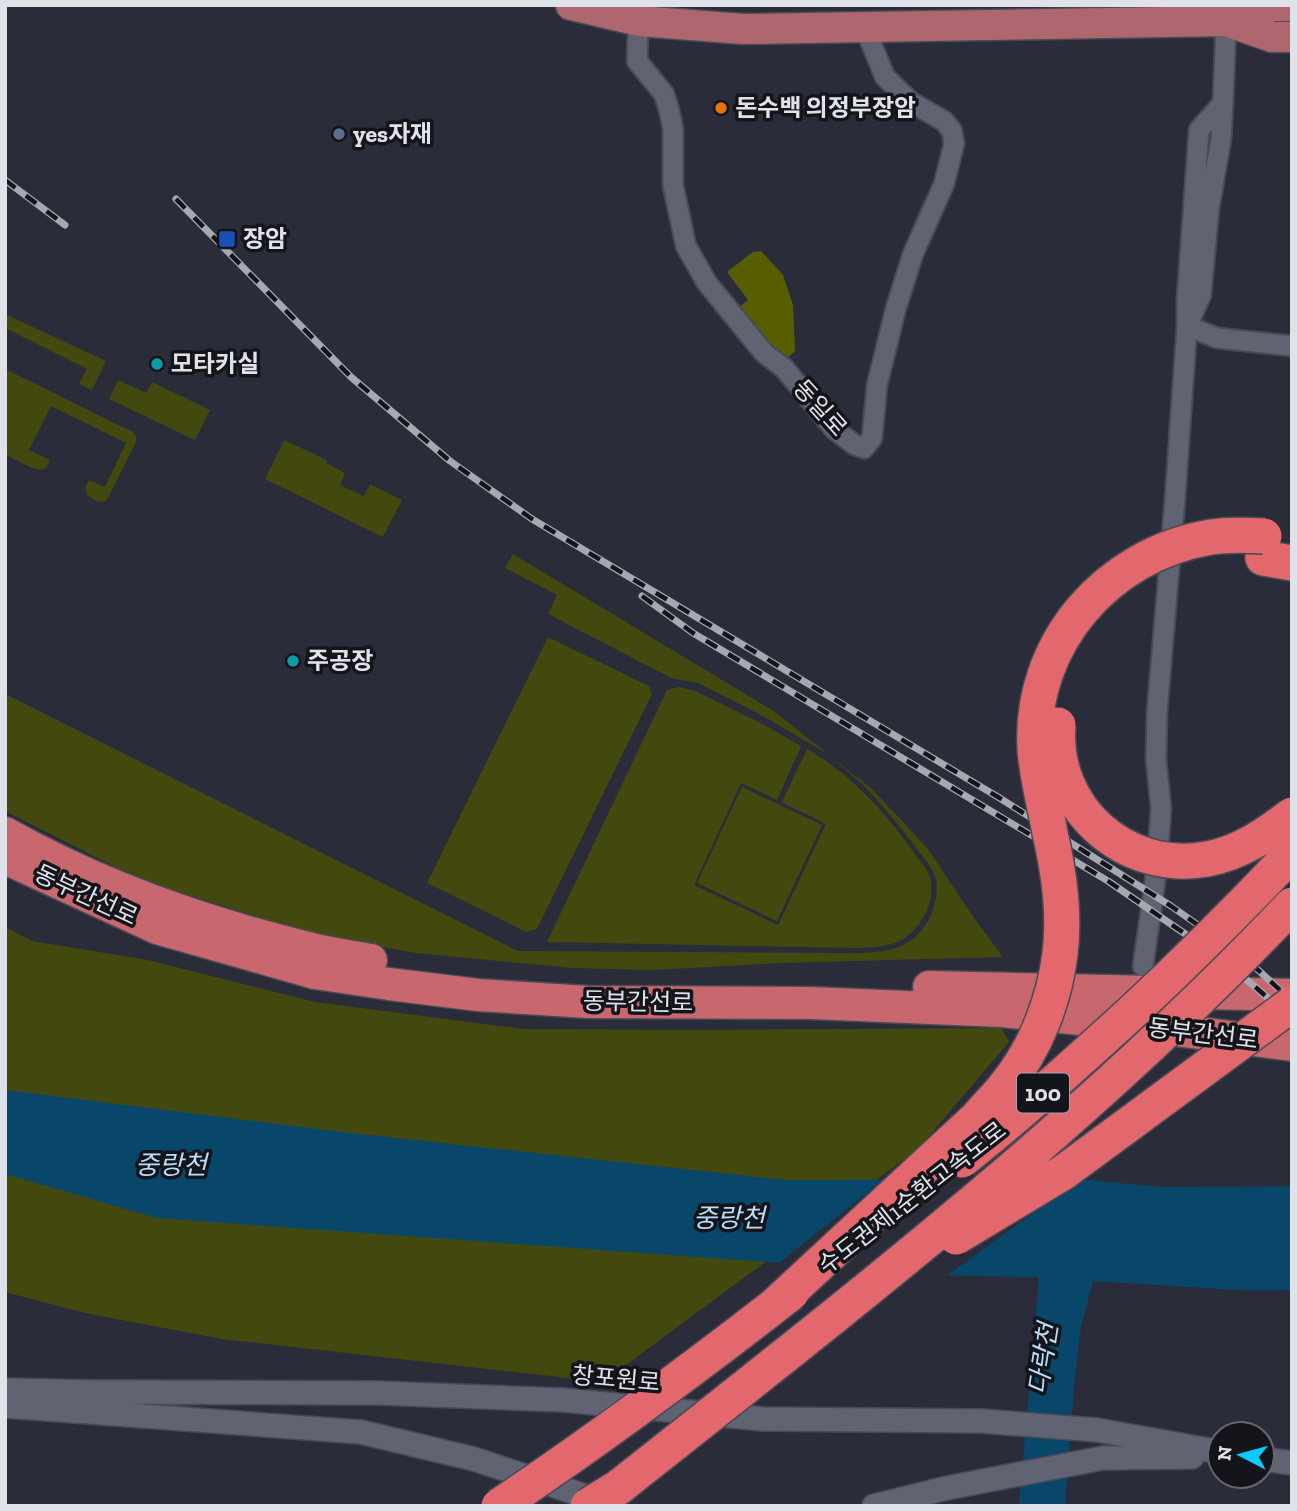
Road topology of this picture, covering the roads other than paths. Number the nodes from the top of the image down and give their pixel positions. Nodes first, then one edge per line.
1 (571, 5) edge
2 (1292, 6) edge
3 (639, 13) edge
4 (1226, 21) junction
5 (865, 27) junction
6 (1292, 37) edge
7 (1187, 326) junction
8 (1292, 346) edge
9 (1278, 550) edge
10 (1292, 815) edge
11 (5, 833) edge
12 (1292, 852) edge
13 (5, 858) edge
14 (1292, 905) edge
15 (1143, 966) dead end
16 (1292, 995) edge
17 (1292, 1004) edge
18 (1292, 1045) edge
19 (861, 1296) junction
20 (772, 1308) junction
21 (5, 1390) edge
22 (5, 1406) edge
23 (1206, 1452) edge
24 (1206, 1455) edge
25 (499, 1506) edge
26 (588, 1506) edge
27 (615, 1506) edge
28 (874, 1506) edge

1 - 3 main road
2 - 4 main road
3 - 5 main road
3 - 5 street, 동일로
4 - 5 main road
4 - 6 main road
4 - 7 street
7 - 8 street
7 - 15 street
9 - 10 highway, bridge
9 - 20 highway, bridge
11 - 16 highway, 동부간선로
12 - 20 highway, 수도권제1순환고속도로 / 100, bridge
13 - 18 highway, 동부간선로
14 - 19 highway, 수도권제1순환고속도로 / 100, bridge
17 - 19 highway, bridge
19 - 26 highway, 수도권제1순환고속도로 / 100, bridge
20 - 25 highway, 수도권제1순환고속도로 / 100, bridge
21 - 23 street, 창포원로
22 - 27 street
24 - 28 street, 창포원로

